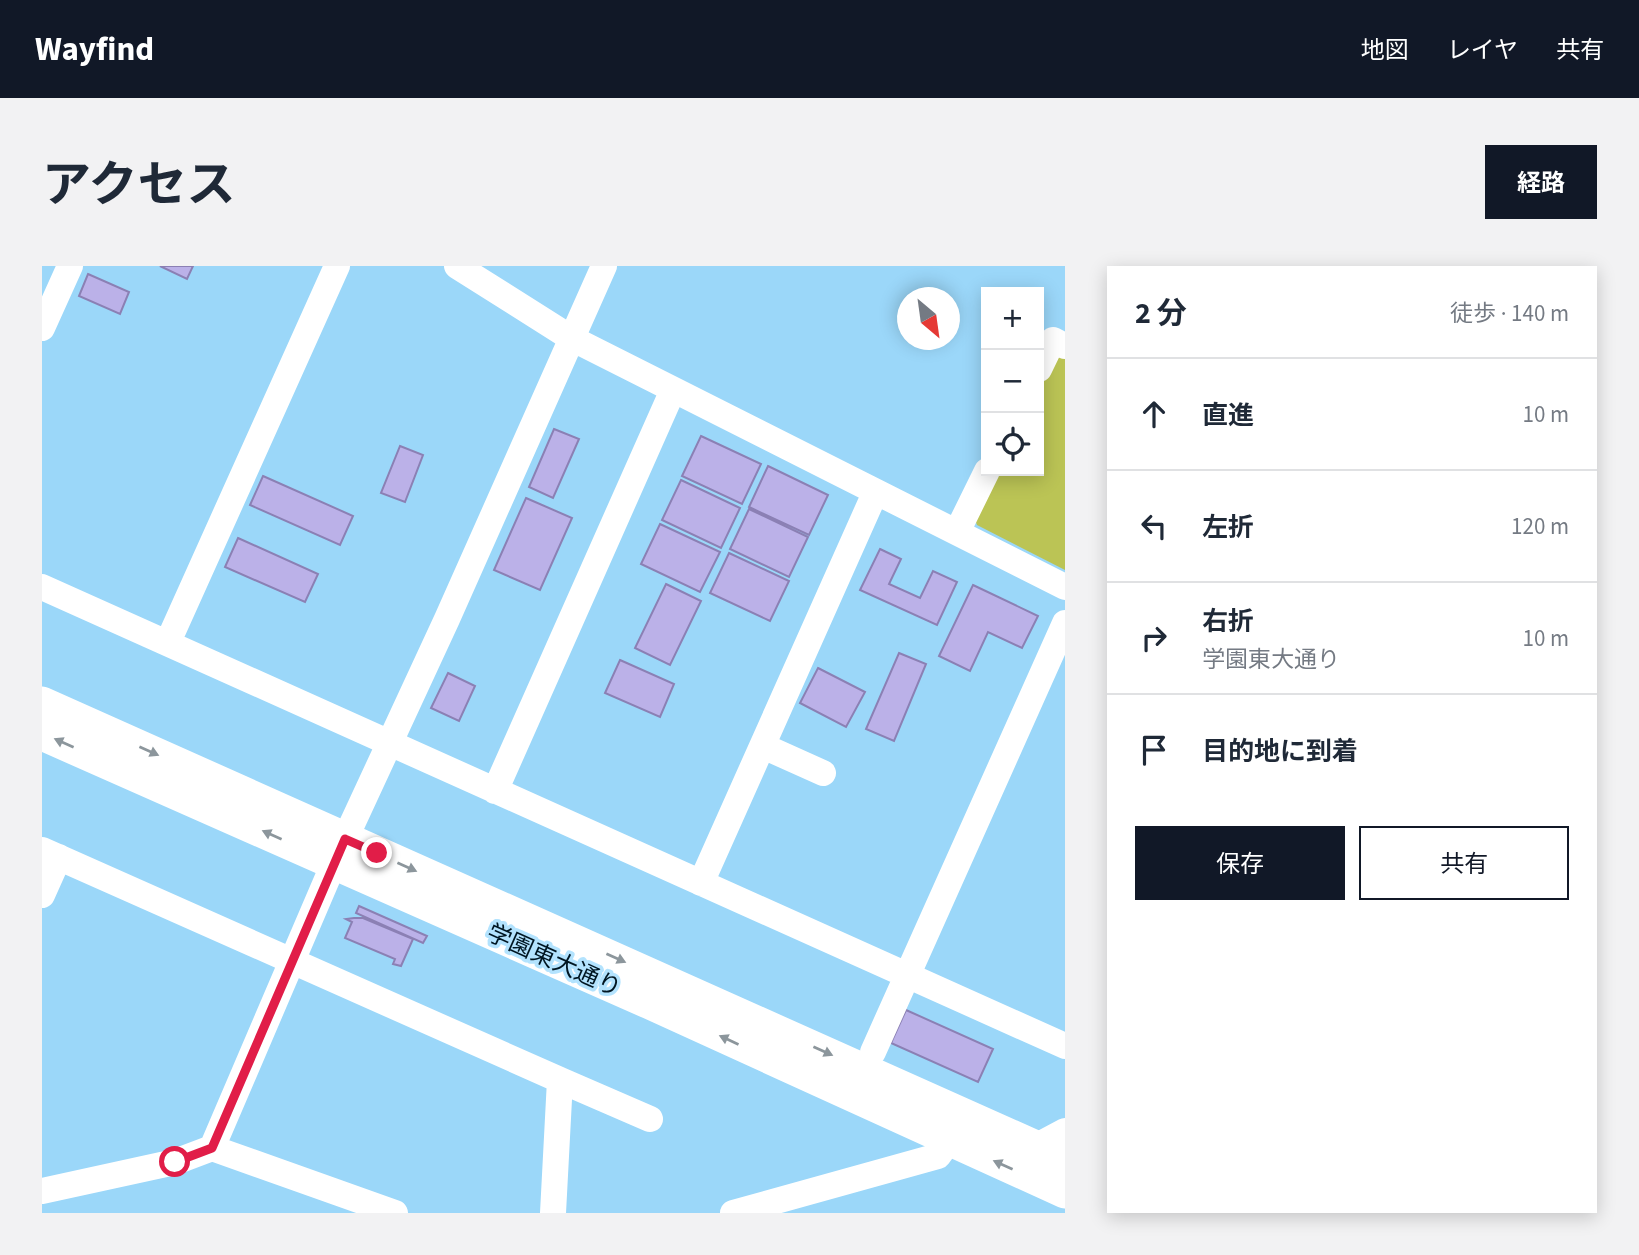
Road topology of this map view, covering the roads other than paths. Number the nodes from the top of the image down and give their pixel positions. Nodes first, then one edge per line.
1 (70, 266) edge
2 (337, 266) edge
3 (457, 266) edge
4 (604, 266) edge
5 (42, 328) edge
6 (571, 338) junction
7 (1065, 346) edge
8 (1044, 359) edge
9 (673, 390) junction
10 (985, 476) edge
11 (875, 493) junction
12 (957, 532) junction
13 (42, 587) edge
14 (1065, 587) edge
15 (1065, 623) edge
16 (169, 642) junction
17 (42, 703) edge
18 (42, 734) edge
19 (389, 743) junction
20 (763, 746) junction
21 (823, 773) dead end
22 (495, 791) junction
23 (339, 851) junction
24 (50, 854) edge
25 (701, 883) junction
26 (42, 895) edge
27 (292, 962) junction
28 (908, 975) junction
29 (1065, 1046) edge
30 (873, 1052) dead end
31 (560, 1080) junction
32 (650, 1119) dead end
33 (1065, 1131) edge
34 (949, 1141) junction
35 (212, 1148) junction
36 (1050, 1154) edge
37 (42, 1191) edge
38 (1065, 1192) edge
39 (395, 1213) edge
40 (553, 1213) edge
41 (733, 1213) edge

1 - 5 street
2 - 16 street
3 - 6 street
4 - 6 street
6 - 9 street
6 - 19 street
7 - 8 street
9 - 11 street
9 - 22 street
10 - 12 street
11 - 12 street
11 - 20 street
12 - 14 street
13 - 16 street
15 - 28 street
16 - 19 street
17 -> 23 main road, 学園東大通り
23 -> 18 main road, 学園東大通り
19 - 22 street
19 - 23 street
20 - 21 street
20 - 25 street
22 - 25 street
23 - 27 street
34 -> 23 main road, 学園東大通り
23 -> 36 main road, 学園東大通り
24 - 26 street
24 - 27 street
25 - 28 street
27 - 31 street
27 - 35 street
28 - 29 street
28 - 30 street
31 - 32 street
31 - 40 street
33 - 36 street
38 -> 34 main road, 学園東大通り
34 - 41 street
35 - 37 street
35 - 39 street

